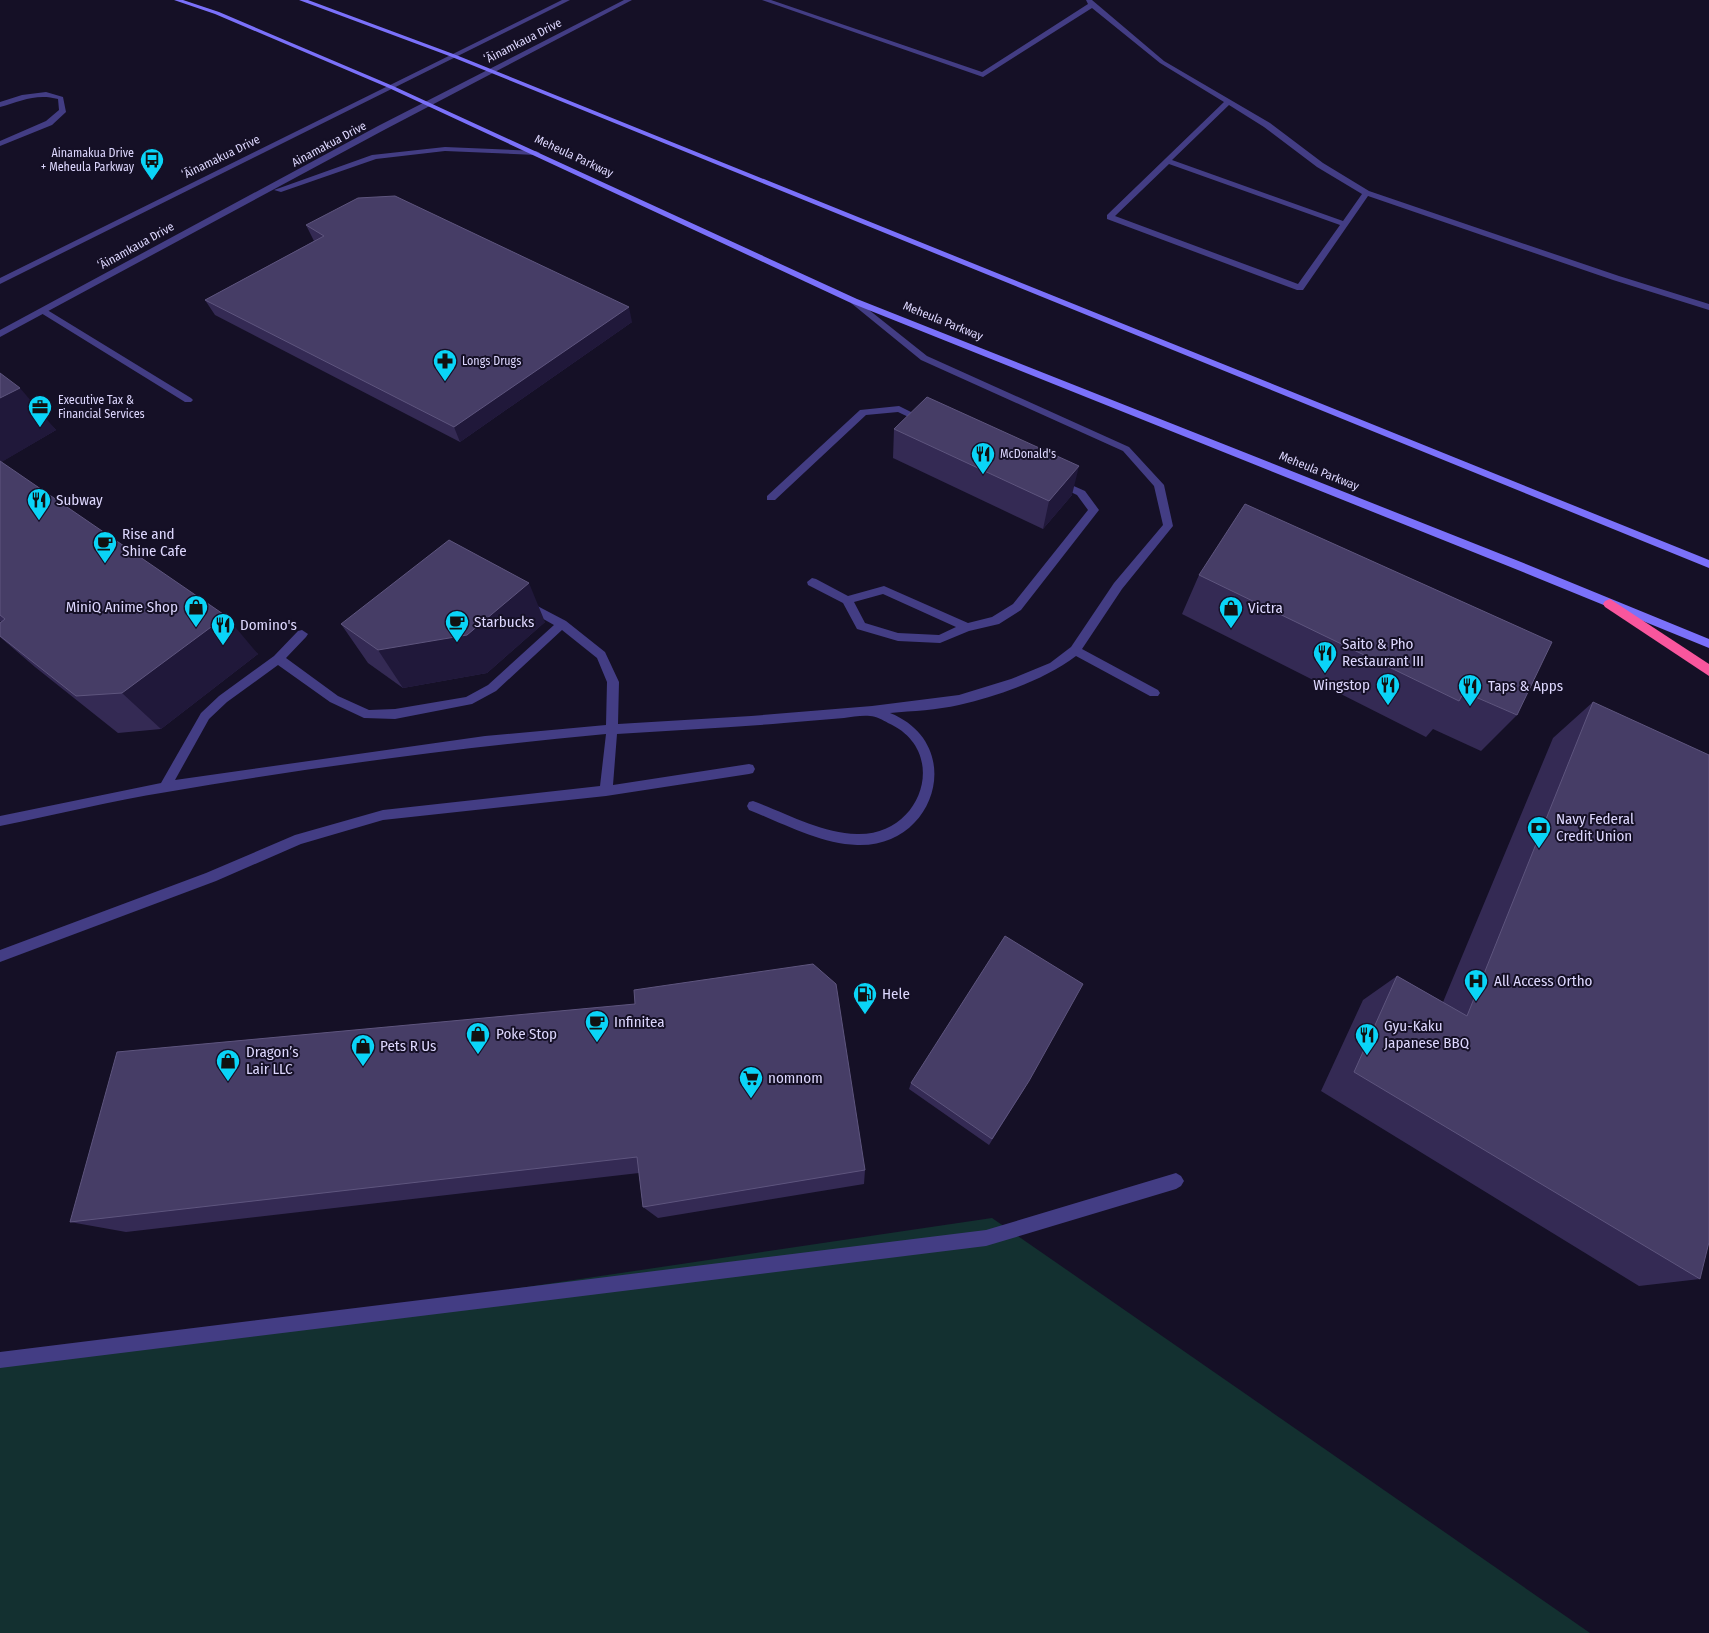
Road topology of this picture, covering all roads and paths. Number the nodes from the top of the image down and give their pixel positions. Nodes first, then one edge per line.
1 (177, 0) edge
2 (302, 0) edge
3 (567, 0) edge
4 (629, 0) edge
5 (765, 0) edge
6 (1091, 3) edge
7 (454, 56) junction
8 (492, 71) junction
9 (391, 87) junction
10 (1228, 102) junction
11 (429, 104) junction
12 (0, 105) edge
13 (0, 144) edge
14 (536, 154) junction
15 (1167, 161) junction
16 (1366, 193) junction
17 (240, 204) junction
18 (1344, 224) junction
19 (0, 281) edge
20 (854, 301) junction
21 (1709, 307) edge
22 (44, 311) junction
23 (0, 334) edge
24 (188, 400) dead end
25 (934, 425) edge
26 (1046, 477) edge
27 (771, 498) dead end
28 (1709, 564) edge
29 (812, 582) dead end
30 (516, 598) edge
31 (848, 600) junction
32 (1610, 604) junction
33 (562, 624) junction
34 (967, 626) junction
35 (302, 634) dead end
36 (1709, 644) edge
37 (1075, 650) junction
38 (278, 659) junction
39 (1709, 670) edge
40 (1154, 693) dead end
41 (872, 711) junction
42 (612, 729) junction
43 (749, 769) dead end
44 (165, 787) junction
45 (606, 791) junction
46 (753, 806) dead end
47 (0, 821) edge
48 (0, 956) edge
49 (1176, 1181) dead end
50 (0, 1360) edge

1 - 9 main road, Meheula Parkway
2 - 7 main road
3 - 7 street, ʻĀinamkaua Drive
4 - 8 street, ʻĀinamkaua Drive
5 - 6 street
6 - 10 street
7 - 8 main road
7 - 9 street, ʻĀinamakua Drive
8 - 11 street, ʻĀinamkaua Drive
8 - 28 main road
9 - 11 main road, Meheula Parkway
9 - 19 street, ʻĀinamakua Drive
10 - 15 street
10 - 16 street
11 - 14 main road, Meheula Parkway
11 - 17 street, Ainamakua Drive
12 - 13 street
14 - 17 street
14 - 20 main road, Meheula Parkway
15 - 18 street
15 - 18 street
16 - 18 street
16 - 21 street
17 - 22 street, ʻĀinamkaua Drive
20 - 32 main road, Meheula Parkway
20 - 37 street
22 - 23 street
22 - 24 street
25 - 27 street
26 - 34 street
29 - 31 street
30 - 33 street
31 - 34 street
31 - 34 street
32 - 36 main road, Meheula Parkway
32 - 39 highway
33 - 38 street
33 - 42 street
35 - 38 street
37 - 40 street
37 - 41 street
38 - 44 street
41 - 42 street
41 - 46 street
42 - 44 street
42 - 45 street
43 - 45 street
44 - 47 street
45 - 48 street
49 - 50 street

